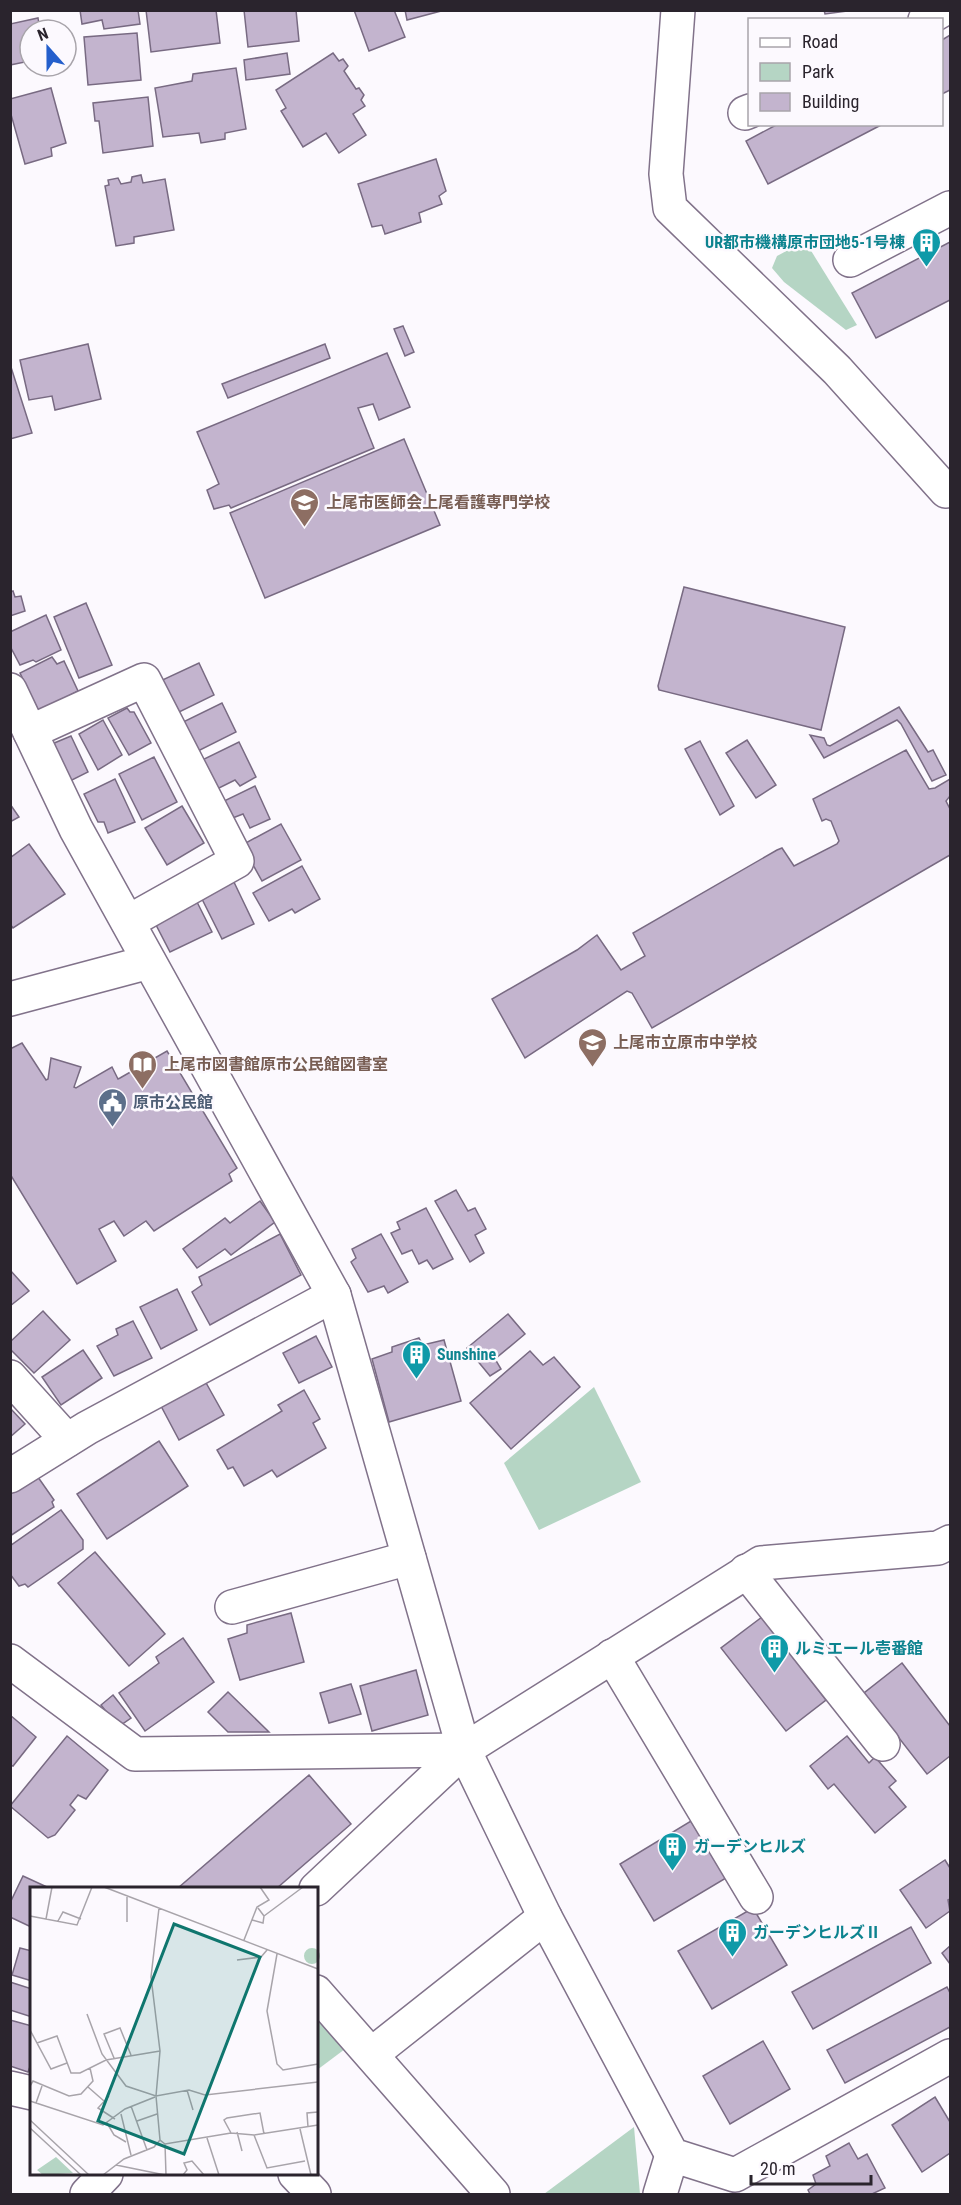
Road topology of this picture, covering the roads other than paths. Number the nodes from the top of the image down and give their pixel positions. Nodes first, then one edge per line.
1 (678, 10) edge
2 (942, 10) edge
3 (928, 18) edge
4 (951, 208) edge
5 (850, 260) dead end
6 (946, 490) dead end
7 (10, 690) edge
8 (30, 732) junction
9 (128, 922) junction
10 (149, 962) junction
11 (10, 999) edge
12 (334, 1296) junction
13 (10, 1377) edge
14 (68, 1440) junction
15 (10, 1476) edge
16 (951, 1542) edge
17 (409, 1558) junction
18 (746, 1570) junction
19 (232, 1607) dead end
20 (612, 1656) junction
21 (10, 1661) edge
22 (883, 1744) dead end
23 (464, 1750) junction
24 (318, 1887) edge
25 (756, 1897) dead end
26 (545, 1917) junction
27 (318, 1994) edge
28 (372, 2054) junction
29 (951, 2056) edge
30 (10, 2088) edge
31 (30, 2093) edge
32 (672, 2155) junction
33 (105, 2175) edge
34 (297, 2175) edge
35 (738, 2185) edge
36 (87, 2194) edge
37 (314, 2194) edge
38 (493, 2194) edge
39 (660, 2194) edge

1 - 6 street
2 - 3 street
4 - 5 street
7 - 8 street
8 - 9 street
8 - 9 street
9 - 10 street
10 - 11 street
10 - 12 street
12 - 14 street
12 - 17 street
13 - 14 street
14 - 15 street
16 - 18 street
17 - 19 street
17 - 23 street
18 - 20 street
18 - 22 street
20 - 23 street
20 - 25 street
21 - 23 street
23 - 24 street
23 - 26 street
26 - 28 street
26 - 32 street
27 - 28 street
28 - 38 street
29 - 35 street
30 - 31 street
32 - 35 street
32 - 39 street
33 - 36 street
34 - 37 street

